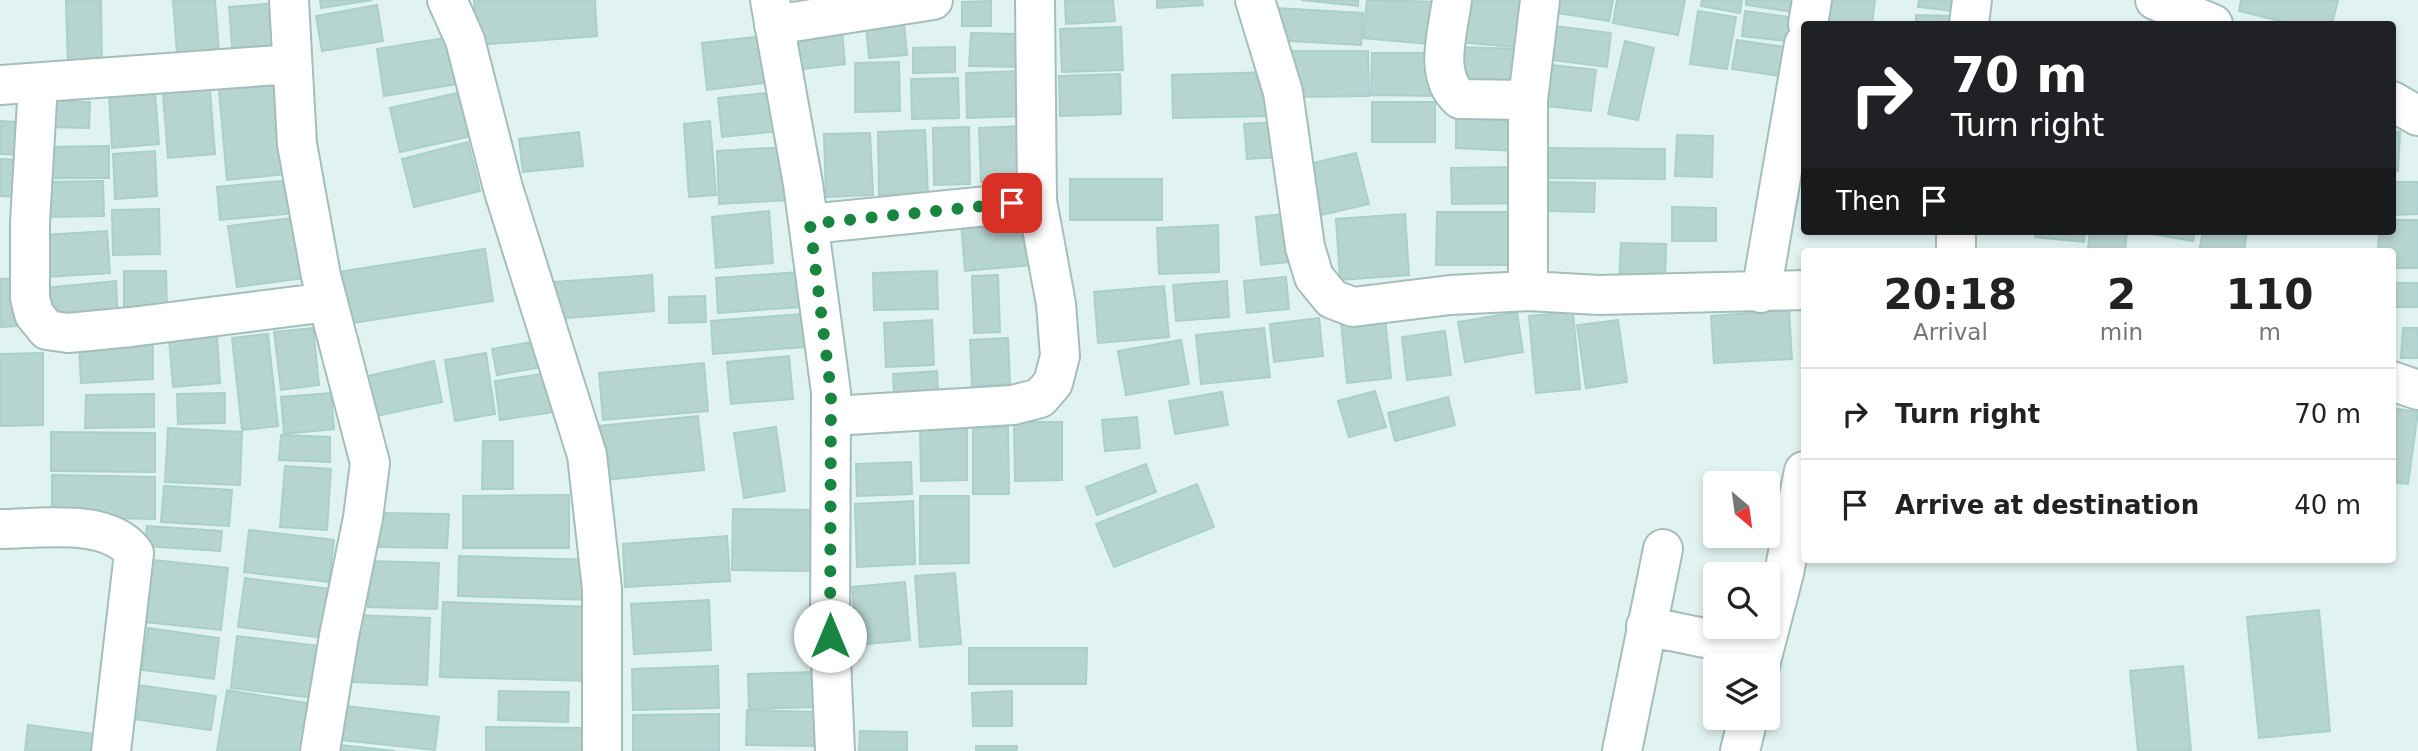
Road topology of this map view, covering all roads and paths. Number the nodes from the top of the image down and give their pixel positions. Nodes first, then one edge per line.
1 (289, 0) edge
2 (447, 0) edge
3 (933, 0) edge
4 (1035, 0) edge
5 (1255, 0) edge
6 (1452, 0) edge
7 (1540, 0) edge
8 (1812, 0) edge
9 (1972, 0) edge
10 (2155, 0) edge
11 (772, 13) edge
12 (1808, 21) edge
13 (1969, 21) edge
14 (2206, 21) edge
15 (1801, 61) edge
16 (292, 64) junction
17 (38, 83) junction
18 (0, 85) edge
19 (1528, 100) junction
20 (2396, 103) edge
21 (2418, 116) edge
22 (1037, 201) junction
23 (810, 224) junction
24 (1801, 290) edge
25 (1528, 291) junction
26 (1761, 293) junction
27 (328, 302) junction
28 (2396, 382) edge
29 (2418, 390) edge
30 (832, 416) junction
31 (1801, 486) edge
32 (0, 529) edge
33 (1663, 549) dead end
34 (1646, 626) junction
35 (1744, 653) edge
36 (1763, 653) edge
37 (1745, 730) edge
38 (111, 751) edge
39 (320, 751) edge
40 (602, 751) edge
41 (835, 751) edge
42 (1622, 751) edge
43 (1740, 751) edge

1 - 16 street
2 - 40 street
3 - 11 street
4 - 22 street
5 - 25 street
6 - 19 street
7 - 19 street
8 - 12 street
9 - 13 street
10 - 14 street
11 - 23 street
15 - 26 street
16 - 17 street
16 - 27 street
17 - 18 street
17 - 27 street
19 - 25 street
20 - 21 street
22 - 23 street
22 - 30 street
23 - 30 street
24 - 26 street
25 - 26 street
27 - 39 street
28 - 29 street
30 - 41 street
31 - 36 street
32 - 38 street
33 - 34 street
34 - 35 street
34 - 42 street
37 - 43 street

